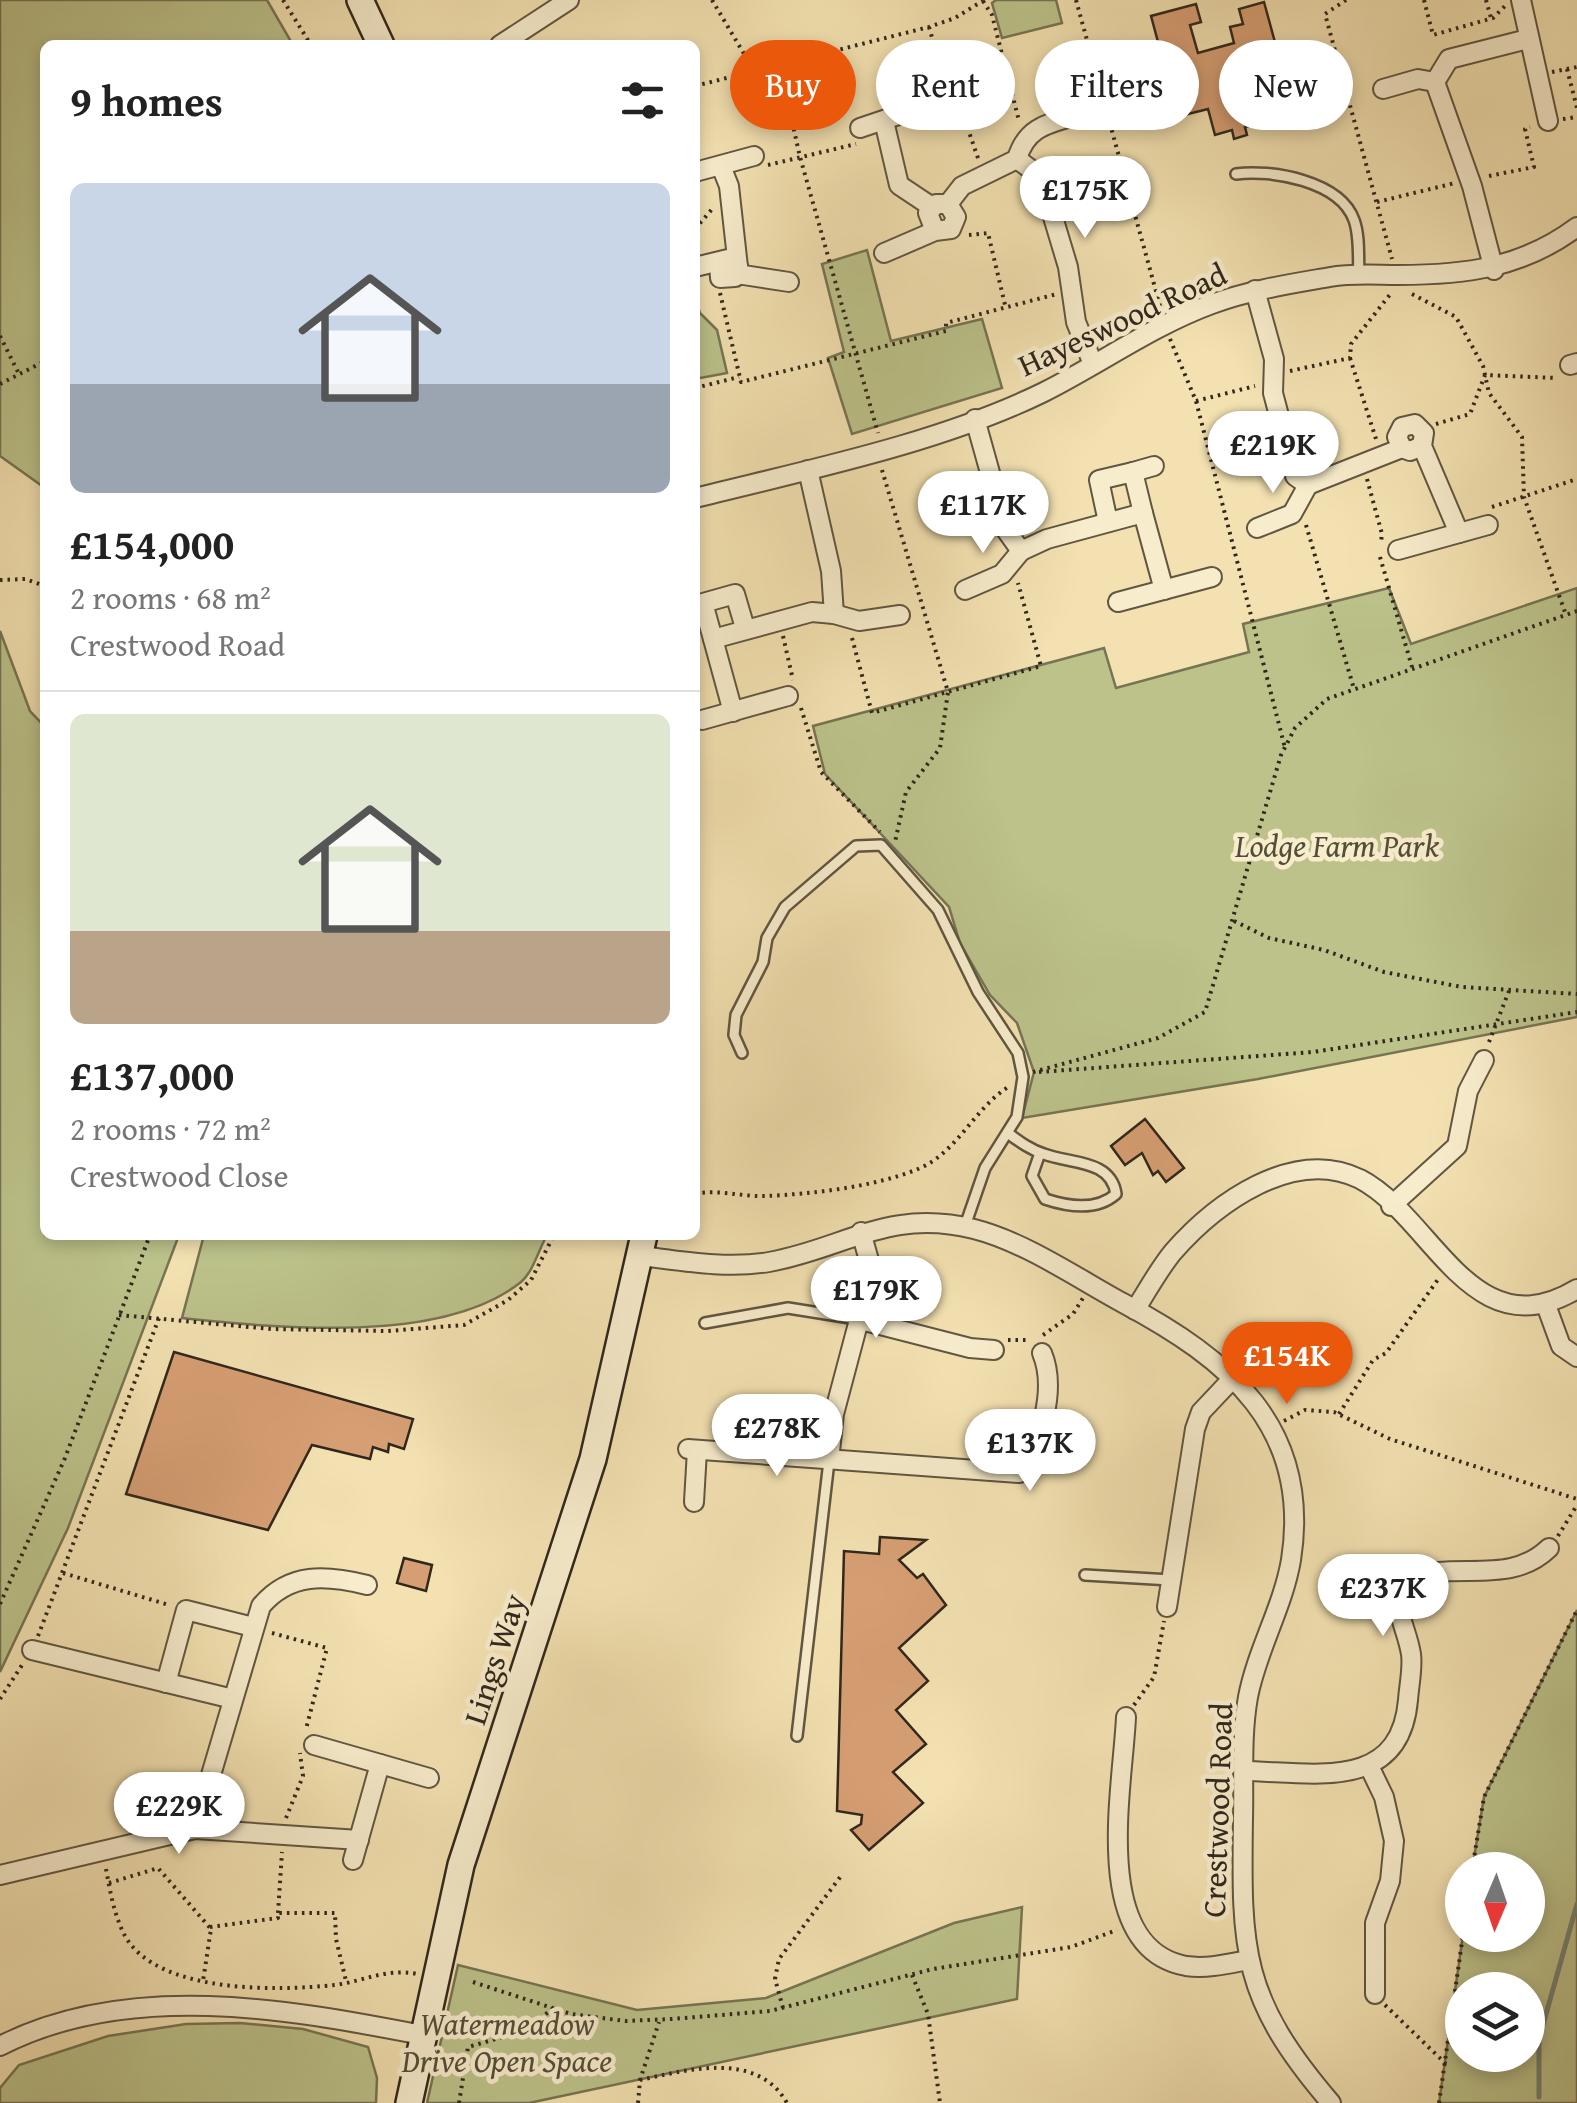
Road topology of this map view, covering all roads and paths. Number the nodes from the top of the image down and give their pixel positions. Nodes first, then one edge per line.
1 (283, 0) edge
2 (360, 0) edge
3 (569, 0) edge
4 (712, 0) edge
5 (983, 0) edge
6 (1076, 0) edge
7 (1346, 0) edge
8 (1424, 0) edge
9 (1486, 0) edge
10 (1512, 0) edge
11 (1520, 0) edge
12 (1491, 18) junction
13 (929, 27) junction
14 (1528, 39) junction
15 (309, 40) edge
16 (379, 40) edge
17 (508, 40) edge
18 (736, 40) edge
19 (856, 44) edge
20 (1577, 67) edge
21 (1567, 69) junction
22 (730, 76) edge
23 (1538, 76) junction
24 (1435, 82) junction
25 (700, 85) edge
26 (1383, 89) dead end
27 (1577, 108) edge
28 (1577, 118) edge
29 (1548, 122) junction
30 (860, 128) dead end
31 (876, 129) edge
32 (883, 130) edge
33 (887, 130) edge
34 (1035, 130) edge
35 (1022, 140) junction
36 (1017, 159) junction
37 (756, 162) joint
38 (720, 166) junction
39 (700, 171) edge
40 (1236, 174) dead end
41 (984, 175) junction
42 (1470, 180) junction
43 (729, 186) junction
44 (1377, 202) junction
45 (940, 205) junction
46 (700, 223) edge
47 (1577, 227) edge
48 (943, 230) junction
49 (884, 254) dead end
50 (700, 268) edge
51 (1494, 270) junction
52 (729, 271) junction
53 (1359, 275) junction
54 (1396, 276) junction
55 (788, 282) dead end
56 (1255, 290) junction
57 (1069, 291) junction
58 (1006, 310) junction
59 (1165, 326) junction
60 (0, 336) edge
61 (1350, 358) junction
62 (40, 364) edge
63 (1093, 364) junction
64 (1569, 369) edge
65 (20, 374) junction
66 (1274, 374) junction
67 (1484, 375) junction
68 (740, 376) junction
69 (0, 384) edge
70 (700, 387) edge
71 (1196, 401) junction
72 (974, 418) junction
73 (1422, 438) junction
74 (1382, 456) junction
75 (1363, 464) junction
76 (1154, 466) dead end
77 (808, 470) junction
78 (1133, 472) junction
79 (1577, 479) edge
80 (1304, 493) junction
81 (700, 497) edge
82 (1524, 498) junction
83 (1144, 513) junction
84 (1108, 522) junction
85 (1456, 524) junction
86 (1488, 525) dead end
87 (1256, 528) dead end
88 (1398, 550) dead end
89 (1017, 556) junction
90 (1212, 577) dead end
91 (0, 580) edge
92 (40, 584) edge
93 (965, 590) dead end
94 (1164, 590) junction
95 (1118, 602) dead end
96 (1577, 612) edge
97 (900, 615) dead end
98 (1566, 615) junction
99 (840, 616) junction
100 (745, 628) junction
101 (712, 638) junction
102 (1412, 668) junction
103 (1354, 688) junction
104 (788, 696) dead end
105 (733, 712) junction
106 (702, 720) dead end
107 (1285, 748) junction
108 (1234, 921) junction
109 (1510, 990) junction
110 (1577, 994) edge
111 (1577, 1012) edge
112 (1494, 1025) junction
113 (742, 1053) dead end
114 (1484, 1060) joint
115 (1026, 1075) junction
116 (1008, 1134) junction
117 (1040, 1153) junction
118 (700, 1194) edge
119 (1392, 1206) junction
120 (965, 1228) junction
121 (860, 1232) junction
122 (148, 1240) edge
123 (551, 1240) edge
124 (642, 1246) edge
125 (1448, 1266) junction
126 (1091, 1286) junction
127 (1577, 1289) edge
128 (1546, 1304) junction
129 (1135, 1310) junction
130 (120, 1315) junction
131 (160, 1318) junction
132 (857, 1319) junction
133 (705, 1323) dead end
134 (1036, 1346) joint
135 (994, 1350) dead end
136 (1577, 1357) edge
137 (1234, 1377) junction
138 (1339, 1414) junction
139 (1272, 1429) junction
140 (829, 1460) junction
141 (694, 1502) dead end
142 (1577, 1502) edge
143 (1550, 1548) joint
144 (64, 1573) junction
145 (1085, 1575) dead end
146 (1171, 1580) junction
147 (367, 1585) dead end
148 (0, 1604) edge
149 (1167, 1607) joint
150 (186, 1610) junction
151 (1577, 1610) edge
152 (253, 1628) junction
153 (32, 1650) junction
154 (166, 1682) junction
155 (0, 1699) edge
156 (233, 1699) junction
157 (1126, 1717) joint
158 (797, 1736) dead end
159 (314, 1745) dead end
160 (380, 1764) junction
161 (1370, 1766) junction
162 (1244, 1771) junction
163 (429, 1778) dead end
164 (195, 1829) junction
165 (359, 1840) junction
166 (103, 1850) junction
167 (1475, 1852) edge
168 (353, 1860) dead end
169 (0, 1875) edge
170 (841, 1876) dead end
171 (108, 1883) junction
172 (1129, 1925) junction
173 (210, 1927) junction
174 (1248, 1960) junction
175 (422, 1974) dead end
176 (912, 1975) junction
177 (203, 1981) junction
178 (346, 1982) junction
179 (473, 1982) dead end
180 (1375, 1994) joint
181 (553, 2008) junction
182 (783, 2008) junction
183 (660, 2020) junction
184 (422, 2035) junction
185 (0, 2046) edge
186 (1445, 2063) edge
187 (1446, 2072) edge
188 (640, 2080) junction
189 (410, 2103) edge
190 (458, 2103) edge
191 (638, 2103) edge
192 (787, 2103) edge
193 (940, 2103) edge
194 (1331, 2103) edge
195 (1440, 2103) edge

1 - 15 path
2 - 16 street
3 - 17 street
4 - 18 path
5 - 13 path
5 - 35 path
6 - 59 path
7 - 44 path
8 - 12 path
9 - 12 path
10 - 12 path
11 - 14 street
13 - 19 path
13 - 41 path
14 - 23 street
14 - 24 street
20 - 21 path
21 - 23 path
21 - 27 path
22 - 25 path
23 - 29 street
24 - 26 street
24 - 42 street
28 - 29 path
29 - 42 path
30 - 31 street
32 - 37 path
33 - 45 street
34 - 35 street
35 - 36 street
36 - 41 street
36 - 57 street
37 - 38 street
38 - 39 street
38 - 43 street
40 - 53 lane
41 - 45 street
42 - 44 path
42 - 51 street
43 - 46 path
43 - 52 street
44 - 54 path
45 - 48 street
47 - 51 street, Hayeswood Road
48 - 49 street
48 - 58 path
50 - 52 street
51 - 54 street, Hayeswood Road
52 - 55 street
52 - 68 path
53 - 54 street, Hayeswood Road
53 - 56 street, Hayeswood Road
56 - 59 street, Hayeswood Road
56 - 66 street
57 - 58 path
57 - 63 street
58 - 68 path
59 - 63 street, Hayeswood Road
59 - 71 path
60 - 65 path
61 - 66 path
61 - 67 path
61 - 74 path
62 - 65 path
63 - 72 street, Hayeswood Road
64 - 67 path
65 - 69 path
66 - 71 path
66 - 80 street
67 - 73 path
67 - 82 path
68 - 70 path
71 - 107 path
72 - 77 street, Hayeswood Road
72 - 89 street
73 - 74 street
73 - 85 street
74 - 75 street
75 - 80 street
75 - 102 path
76 - 78 street
77 - 81 street, Hayeswood Road
77 - 99 street
78 - 83 street
78 - 84 street
79 - 82 path
80 - 87 street
80 - 103 path
82 - 85 path
82 - 98 path
83 - 84 street
83 - 94 street
84 - 89 street
85 - 86 street
85 - 88 street
89 - 93 street
89 - 99 path
90 - 94 street
91 - 92 path
94 - 95 street
96 - 98 path
97 - 99 street
98 - 102 path
99 - 100 street
100 - 101 street
100 - 101 street
101 - 105 street
102 - 103 path
103 - 107 path
104 - 105 street
105 - 106 street
107 - 108 path
108 - 109 path
108 - 115 path
109 - 110 path
109 - 112 path
111 - 112 path
112 - 114 path
112 - 115 path
113 - 115 lane
114 - 119 street
115 - 116 lane
115 - 118 path
116 - 117 lane
116 - 120 lane
117 - 117 lane
119 - 125 street
119 - 129 street
120 - 121 street, Crestwood Road
120 - 126 street, Crestwood Road
121 - 124 street, Crestwood Road
121 - 132 street
122 - 130 path
123 - 131 path
124 - 184 street, Lings Way
125 - 128 street
125 - 138 path
126 - 129 street, Crestwood Road
126 - 134 path
127 - 128 street
128 - 136 street
129 - 137 street, Crestwood Road
130 - 131 path
130 - 148 path
131 - 144 path
132 - 133 lane
132 - 135 street
132 - 140 street
134 - 140 street
137 - 139 street, Crestwood Road
137 - 146 street
138 - 139 path
138 - 142 path
139 - 162 street, Crestwood Road
140 - 141 street
140 - 158 lane
142 - 143 path
143 - 161 street
144 - 150 path
144 - 153 path
145 - 146 lane
146 - 149 street
147 - 152 street
149 - 157 path
150 - 152 street
150 - 154 street
151 - 167 path
152 - 156 street
153 - 154 street
153 - 155 path
154 - 156 street
156 - 164 street
157 - 172 street
159 - 160 street
160 - 163 street
160 - 165 street
161 - 162 street
161 - 180 street
162 - 174 street, Crestwood Road
164 - 165 street
164 - 166 street
165 - 168 street
166 - 169 street
166 - 171 path
170 - 182 path
171 - 173 path
171 - 177 path
172 - 174 street
172 - 176 path
173 - 177 path
173 - 178 path
174 - 194 street, Crestwood Road
175 - 178 path
176 - 182 path
176 - 193 path
177 - 178 path
179 - 181 path
180 - 186 path
181 - 183 path
181 - 190 path
182 - 183 path
183 - 188 path
184 - 185 street
184 - 189 street, Lings Way
187 - 195 path
188 - 191 path
188 - 192 path

